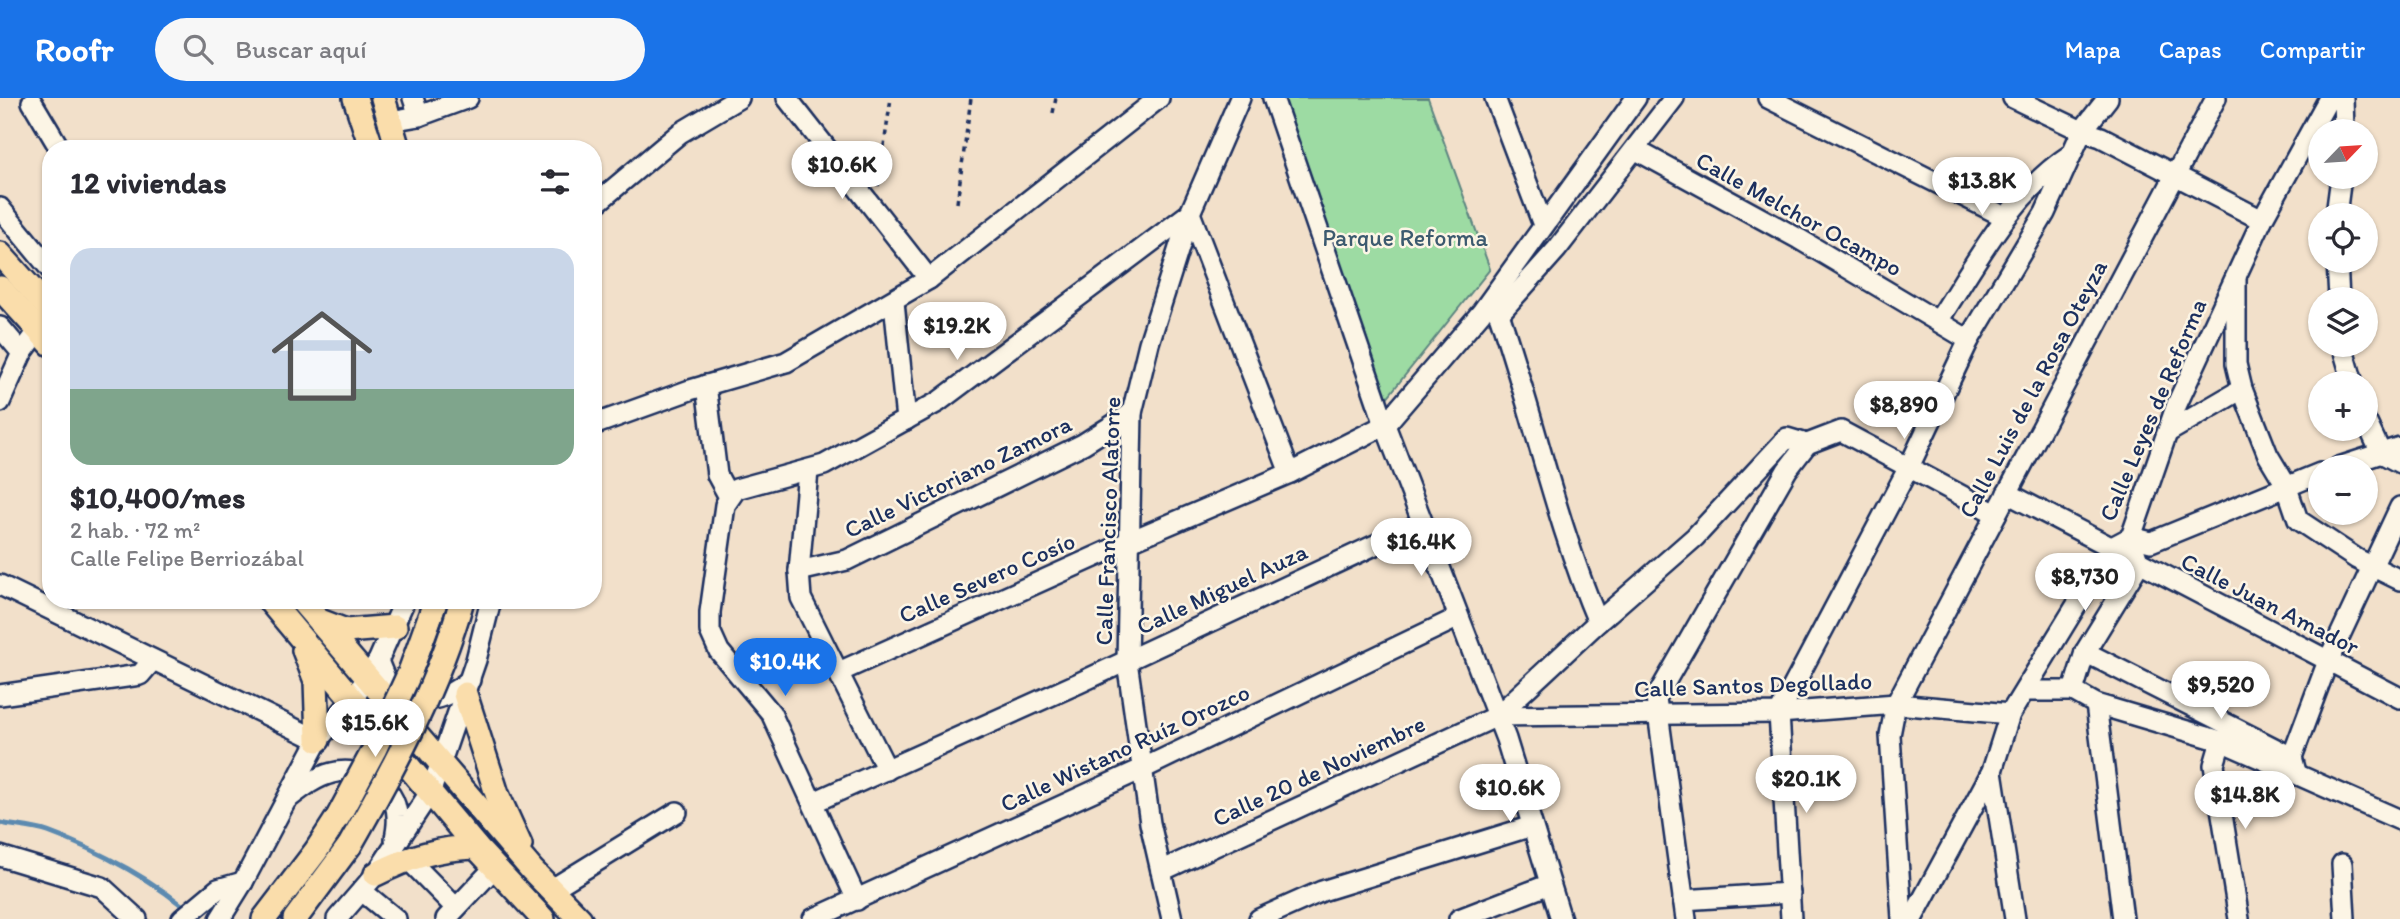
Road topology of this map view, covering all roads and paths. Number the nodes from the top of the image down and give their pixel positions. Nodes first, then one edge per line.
1 (355, 98) edge
2 (383, 98) edge
3 (468, 98) edge
4 (739, 98) edge
5 (787, 98) edge
6 (891, 98) edge
7 (971, 98) edge
8 (1056, 98) edge
9 (1159, 98) edge
10 (1240, 98) edge
11 (1273, 98) edge
12 (1495, 98) edge
13 (1674, 98) edge
14 (1768, 98) edge
15 (2013, 98) edge
16 (2108, 98) edge
17 (2216, 98) edge
18 (2329, 98) edge
19 (2343, 98) edge
20 (1631, 99) edge
21 (32, 102) dead end
22 (416, 107) edge
23 (1053, 113) dead end
24 (2344, 119) edge
25 (390, 121) junction
26 (2082, 131) junction
27 (55, 140) edge
28 (369, 140) edge
29 (395, 140) edge
30 (1597, 149) junction
31 (2070, 155) junction
32 (1630, 158) junction
33 (2174, 173) junction
34 (602, 199) edge
35 (957, 203) dead end
36 (0, 208) edge
37 (875, 210) junction
38 (1190, 214) junction
39 (2005, 217) junction
40 (2262, 220) junction
41 (1543, 225) junction
42 (0, 254) edge
43 (42, 259) edge
44 (2236, 278) junction
45 (929, 279) junction
46 (0, 288) edge
47 (894, 302) junction
48 (1490, 313) junction
49 (42, 317) edge
50 (42, 321) edge
51 (1938, 321) junction
52 (0, 327) edge
53 (42, 331) edge
54 (1969, 340) junction
55 (22, 353) junction
56 (706, 385) junction
57 (2242, 389) junction
58 (0, 402) edge
59 (1132, 413) junction
60 (906, 420) junction
61 (602, 422) edge
62 (1385, 425) junction
63 (2170, 431) junction
64 (2375, 441) edge
65 (1807, 444) junction
66 (2400, 447) edge
67 (2381, 453) junction
68 (2375, 455) edge
69 (2400, 463) edge
70 (1909, 467) junction
71 (808, 471) junction
72 (1290, 473) junction
73 (2308, 477) edge
74 (2286, 485) junction
75 (2007, 493) junction
76 (729, 497) junction
77 (2400, 507) edge
78 (1996, 514) junction
79 (1422, 523) junction
80 (2131, 537) junction
81 (1128, 542) junction
82 (2112, 547) junction
83 (2139, 564) junction
84 (2372, 566) junction
85 (799, 572) junction
86 (2400, 580) edge
87 (0, 585) edge
88 (42, 606) edge
89 (49, 609) edge
90 (277, 609) edge
91 (309, 609) edge
92 (402, 609) edge
93 (433, 609) edge
94 (459, 609) edge
95 (489, 609) edge
96 (1457, 618) junction
97 (320, 621) junction
98 (1598, 622) junction
99 (395, 627) junction
100 (300, 637) junction
101 (2085, 652) junction
102 (153, 660) junction
103 (1127, 661) junction
104 (2328, 661) junction
105 (372, 669) junction
106 (839, 672) junction
107 (468, 687) junction
108 (2026, 691) junction
109 (2073, 691) junction
110 (0, 695) edge
111 (2400, 698) edge
112 (353, 699) junction
113 (1896, 704) junction
114 (2096, 704) junction
115 (1779, 713) junction
116 (2010, 713) junction
117 (1656, 714) junction
118 (1497, 716) junction
119 (318, 740) junction
120 (2221, 741) junction
121 (439, 764) junction
122 (2294, 765) junction
123 (1142, 769) junction
124 (887, 770) junction
125 (1992, 771) junction
126 (431, 791) junction
127 (286, 799) junction
128 (814, 802) junction
129 (677, 812) dead end
130 (2400, 820) edge
131 (1532, 826) junction
132 (476, 847) junction
133 (401, 851) junction
134 (0, 856) edge
135 (2342, 864) dead end
136 (495, 867) junction
137 (532, 870) junction
138 (1161, 871) junction
139 (243, 882) junction
140 (369, 883) junction
141 (1550, 884) junction
142 (552, 889) junction
143 (1790, 893) junction
144 (857, 900) junction
145 (1684, 909) edge
146 (451, 913) edge
147 (222, 915) edge
148 (183, 918) edge
149 (136, 919) edge
150 (264, 919) edge
151 (295, 919) edge
152 (337, 919) edge
153 (396, 919) edge
154 (543, 919) edge
155 (580, 919) edge
156 (813, 919) edge
157 (1172, 919) edge
158 (1259, 919) edge
159 (1460, 919) edge
160 (1561, 919) edge
161 (1791, 919) edge
162 (1902, 919) edge
163 (1912, 919) edge
164 (2015, 919) edge
165 (2123, 919) edge
166 (2239, 919) edge
167 (2345, 919) edge

1 - 28 main road
2 - 25 main road
3 - 22 street
4 - 34 street
5 - 37 street
6 - 37 path
7 - 35 path
8 - 23 path
9 - 45 street
10 - 38 street, Calle Francisco Alatorre
11 - 62 street
12 - 41 street
13 - 32 street
14 - 39 street
15 - 26 street
16 - 26 street
17 - 33 street, Calle Luis de la Rosa Oteyza
18 - 40 street, Calle Leyes de Reforma
19 - 24 street
20 - 30 street
21 - 27 street
22 - 25 street
25 - 29 main road
26 - 31 street
26 - 33 street
30 - 32 street, Calle Melchor Ocampo
30 - 41 street
31 - 39 street
31 - 54 street
32 - 48 street
32 - 51 street, Calle Melchor Ocampo
33 - 40 street
33 - 75 street, Calle Luis de la Rosa Oteyza
36 - 43 street
37 - 45 street
38 - 59 street, Calle Francisco Alatorre
38 - 60 street
38 - 72 street
39 - 51 street
40 - 44 street, Calle Leyes de Reforma
41 - 48 street
42 - 49 main road
44 - 57 street
44 - 63 street, Calle Leyes de Reforma
45 - 47 street
46 - 50 main road
47 - 56 street
47 - 60 street
48 - 62 street
48 - 98 street
51 - 54 street, Calle Melchor Ocampo
52 - 55 street
53 - 55 street
54 - 70 street
55 - 58 street
56 - 61 street
56 - 76 street
57 - 63 street
57 - 74 street
59 - 81 street, Calle Francisco Alatorre
59 - 85 street, Calle Victoriano Zamora
60 - 71 street
62 - 72 street, Calle Severo Cosío
62 - 79 street
63 - 80 street, Calle Leyes de Reforma
64 - 67 street
65 - 70 street
65 - 98 street
65 - 117 street
66 - 67 street
67 - 68 street
67 - 69 street
70 - 78 street
70 - 115 street
71 - 76 street
71 - 85 street
72 - 81 street, Calle Severo Cosío
73 - 74 street
74 - 80 street
74 - 84 street
75 - 78 street, Calle Luis de la Rosa Oteyza
75 - 82 street, Calle Juan Amador
76 - 128 street
77 - 84 street
78 - 113 street, Calle Luis de la Rosa Oteyza
79 - 96 street
79 - 103 street, Calle Miguel Auza
80 - 82 street, Calle Leyes de Reforma
80 - 83 street
81 - 103 street, Calle Francisco Alatorre
81 - 106 street, Calle Severo Cosío
82 - 83 street, Calle Juan Amador
82 - 108 street, Calle Leyes de Reforma
83 - 101 street
83 - 104 street, Calle Juan Amador
84 - 86 street
84 - 104 street
85 - 106 street
87 - 88 street
89 - 102 street
90 - 100 main road
91 - 97 main road
92 - 99 street
93 - 150 main road, bridge
94 - 151 main road, bridge
95 - 107 street
96 - 118 street
96 - 123 street, Calle Wistano Ruíz Orozco
97 - 99 main road
97 - 105 main road
98 - 118 street
99 - 105 street
100 - 112 main road
100 - 119 main road
101 - 109 street
101 - 122 street
102 - 110 street
102 - 119 street
103 - 123 street, Calle Francisco Alatorre
103 - 124 street, Calle Miguel Auza
104 - 111 street, Calle Juan Amador
104 - 122 street
105 - 107 street
105 - 112 street
105 - 121 main road
106 - 124 street
107 - 121 street
107 - 137 main road
108 - 109 street
108 - 116 street, Calle Leyes de Reforma
109 - 114 street
112 - 119 street
112 - 126 main road
113 - 115 street, Calle Santos Degollado
113 - 116 street, Calle Santos Degollado
113 - 162 street, Calle Luis de la Rosa Oteyza
114 - 120 street
114 - 165 street
115 - 117 street, Calle Santos Degollado
115 - 143 street
116 - 125 street, Calle Leyes de Reforma
117 - 118 street, Calle Santos Degollado
117 - 145 street
118 - 131 street
118 - 138 street, Calle 20 de Noviembre
119 - 127 street
120 - 122 street
120 - 166 street
121 - 126 street
121 - 137 main road
122 - 130 street
123 - 138 street, Calle Francisco Alatorre
123 - 144 street, Calle Wistano Ruíz Orozco
124 - 128 street, Calle Miguel Auza
125 - 163 street
125 - 164 street
126 - 132 main road
126 - 133 street
127 - 133 street
127 - 139 street
128 - 144 street
129 - 142 street
131 - 141 street
131 - 158 street
132 - 133 main road
132 - 136 main road
133 - 140 main road
133 - 146 street
134 - 149 street
135 - 167 street
136 - 146 street
136 - 154 main road
137 - 142 main road
138 - 157 street, Calle Francisco Alatorre
139 - 147 street
139 - 148 street
140 - 152 street
140 - 153 street
141 - 159 street
141 - 160 street
142 - 155 main road
143 - 145 street
143 - 161 street
144 - 156 street, Calle Wistano Ruíz Orozco

